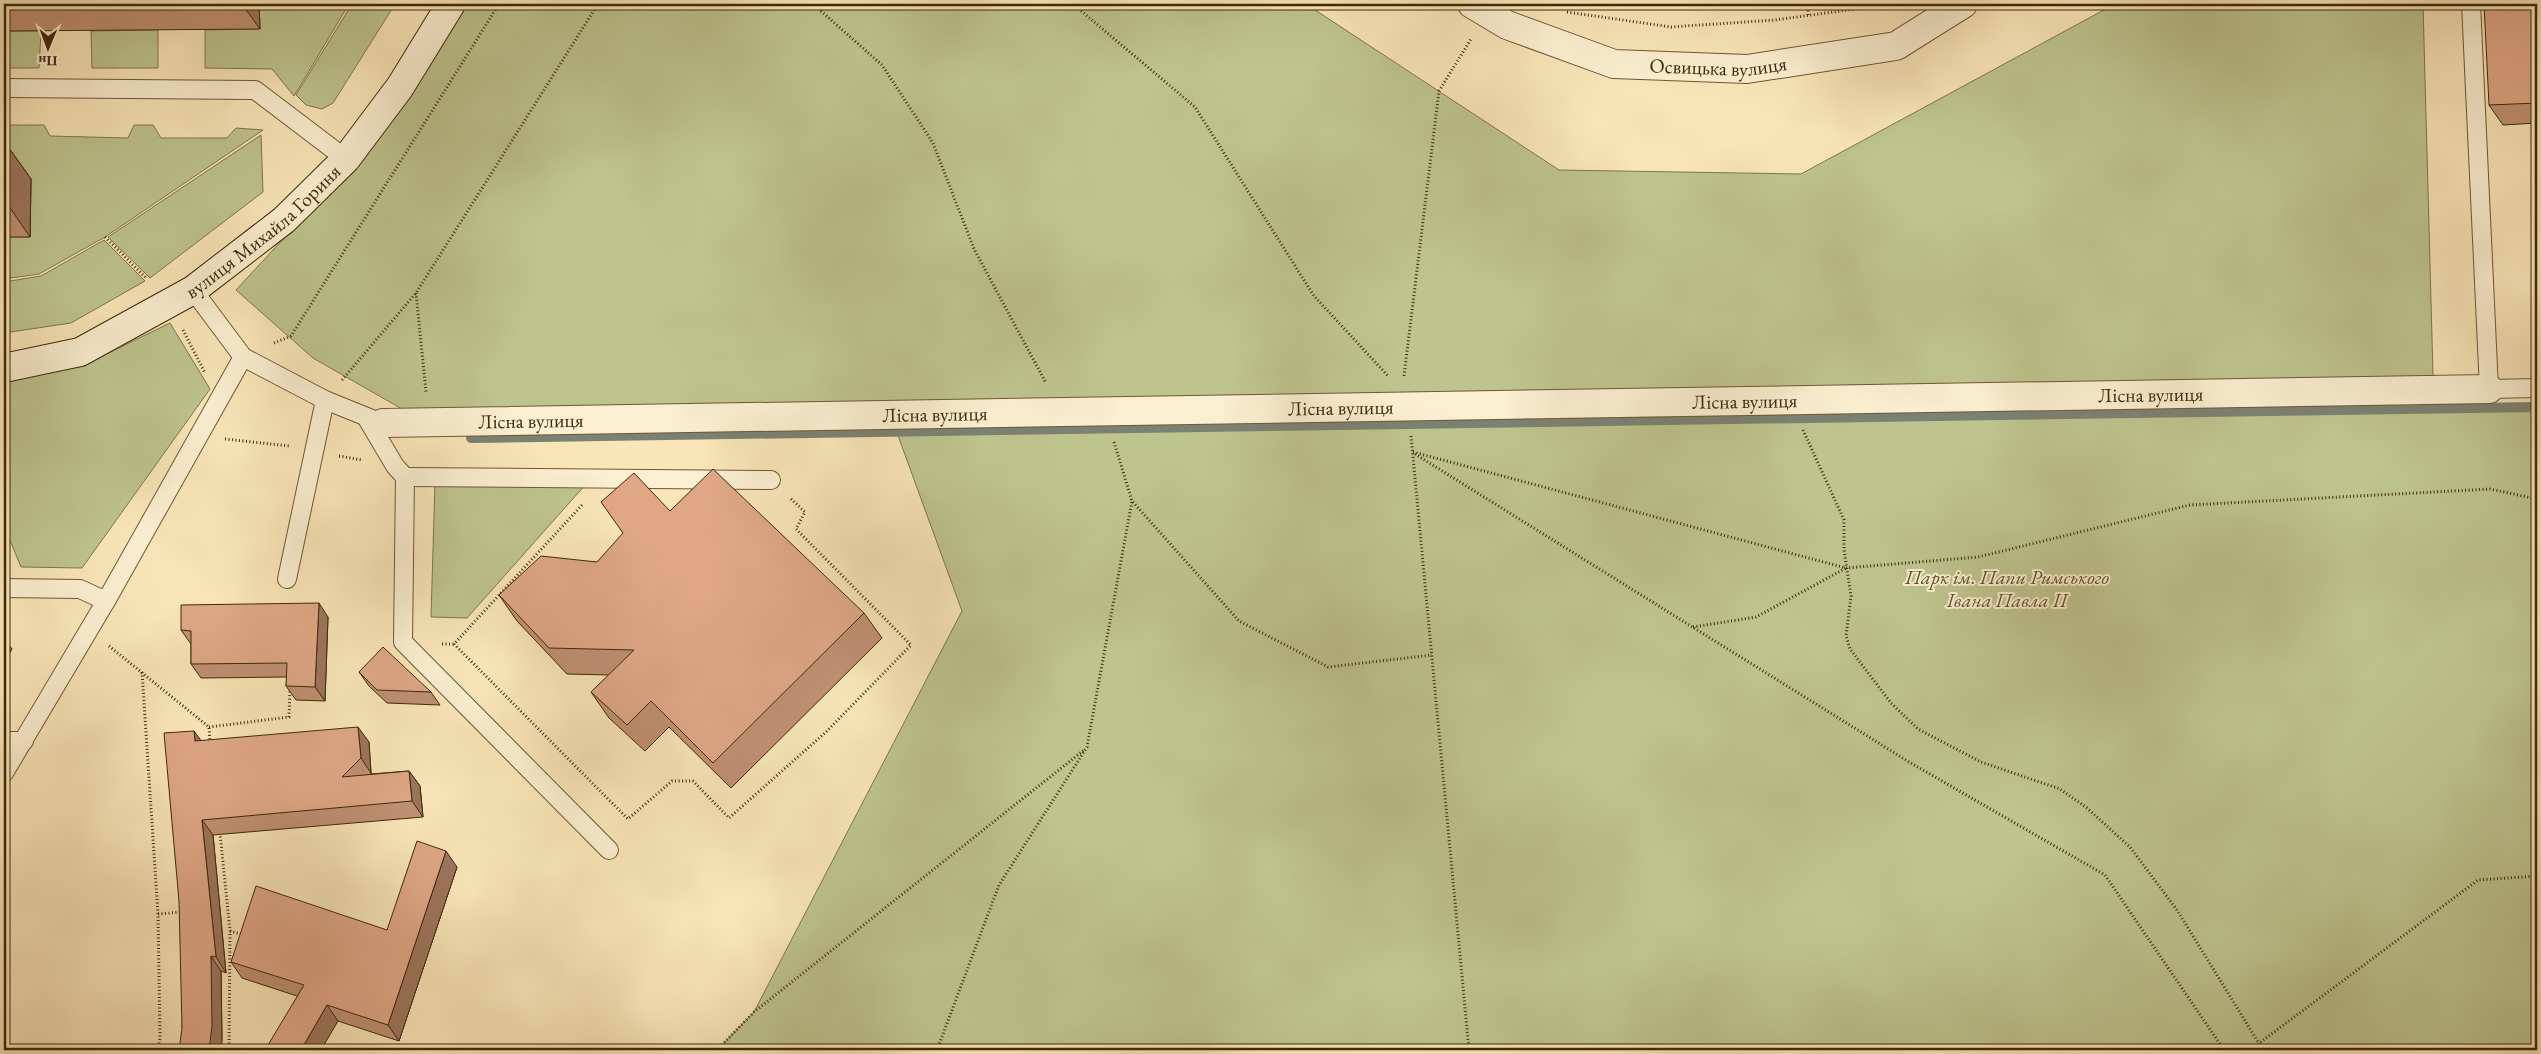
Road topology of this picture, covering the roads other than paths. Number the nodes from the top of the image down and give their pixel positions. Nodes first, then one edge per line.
1 (451, 4) edge
2 (1963, 4) edge
3 (2471, 4) edge
4 (1480, 8) edge
5 (4, 88) edge
6 (346, 159) junction
7 (193, 290) junction
8 (243, 357) junction
9 (4, 368) edge
10 (2537, 388) edge
11 (2489, 389) junction
12 (325, 400) junction
13 (374, 420) junction
14 (405, 477) junction
15 (771, 480) road end
16 (288, 579) dead end
17 (4, 588) edge
18 (106, 601) junction
19 (4, 741) edge
20 (24, 741) junction
21 (4, 773) edge
22 (609, 850) dead end

1 - 6 street, вулиця Михайла Гориня
2 - 4 street, Освицька вулиця
3 - 11 lane
5 - 6 lane
6 - 7 street, вулиця Михайла Гориня
7 - 8 lane, Лісна вулиця
7 - 9 street, вулиця Михайла Гориня
8 - 12 lane, Лісна вулиця
8 - 18 lane
10 - 11 lane, Лісна вулиця
11 - 13 street, Лісна вулиця
12 - 13 lane, Лісна вулиця
12 - 16 lane
13 - 14 lane
14 - 15 lane
14 - 22 lane
17 - 18 lane
18 - 20 lane
19 - 20 lane
20 - 21 lane

